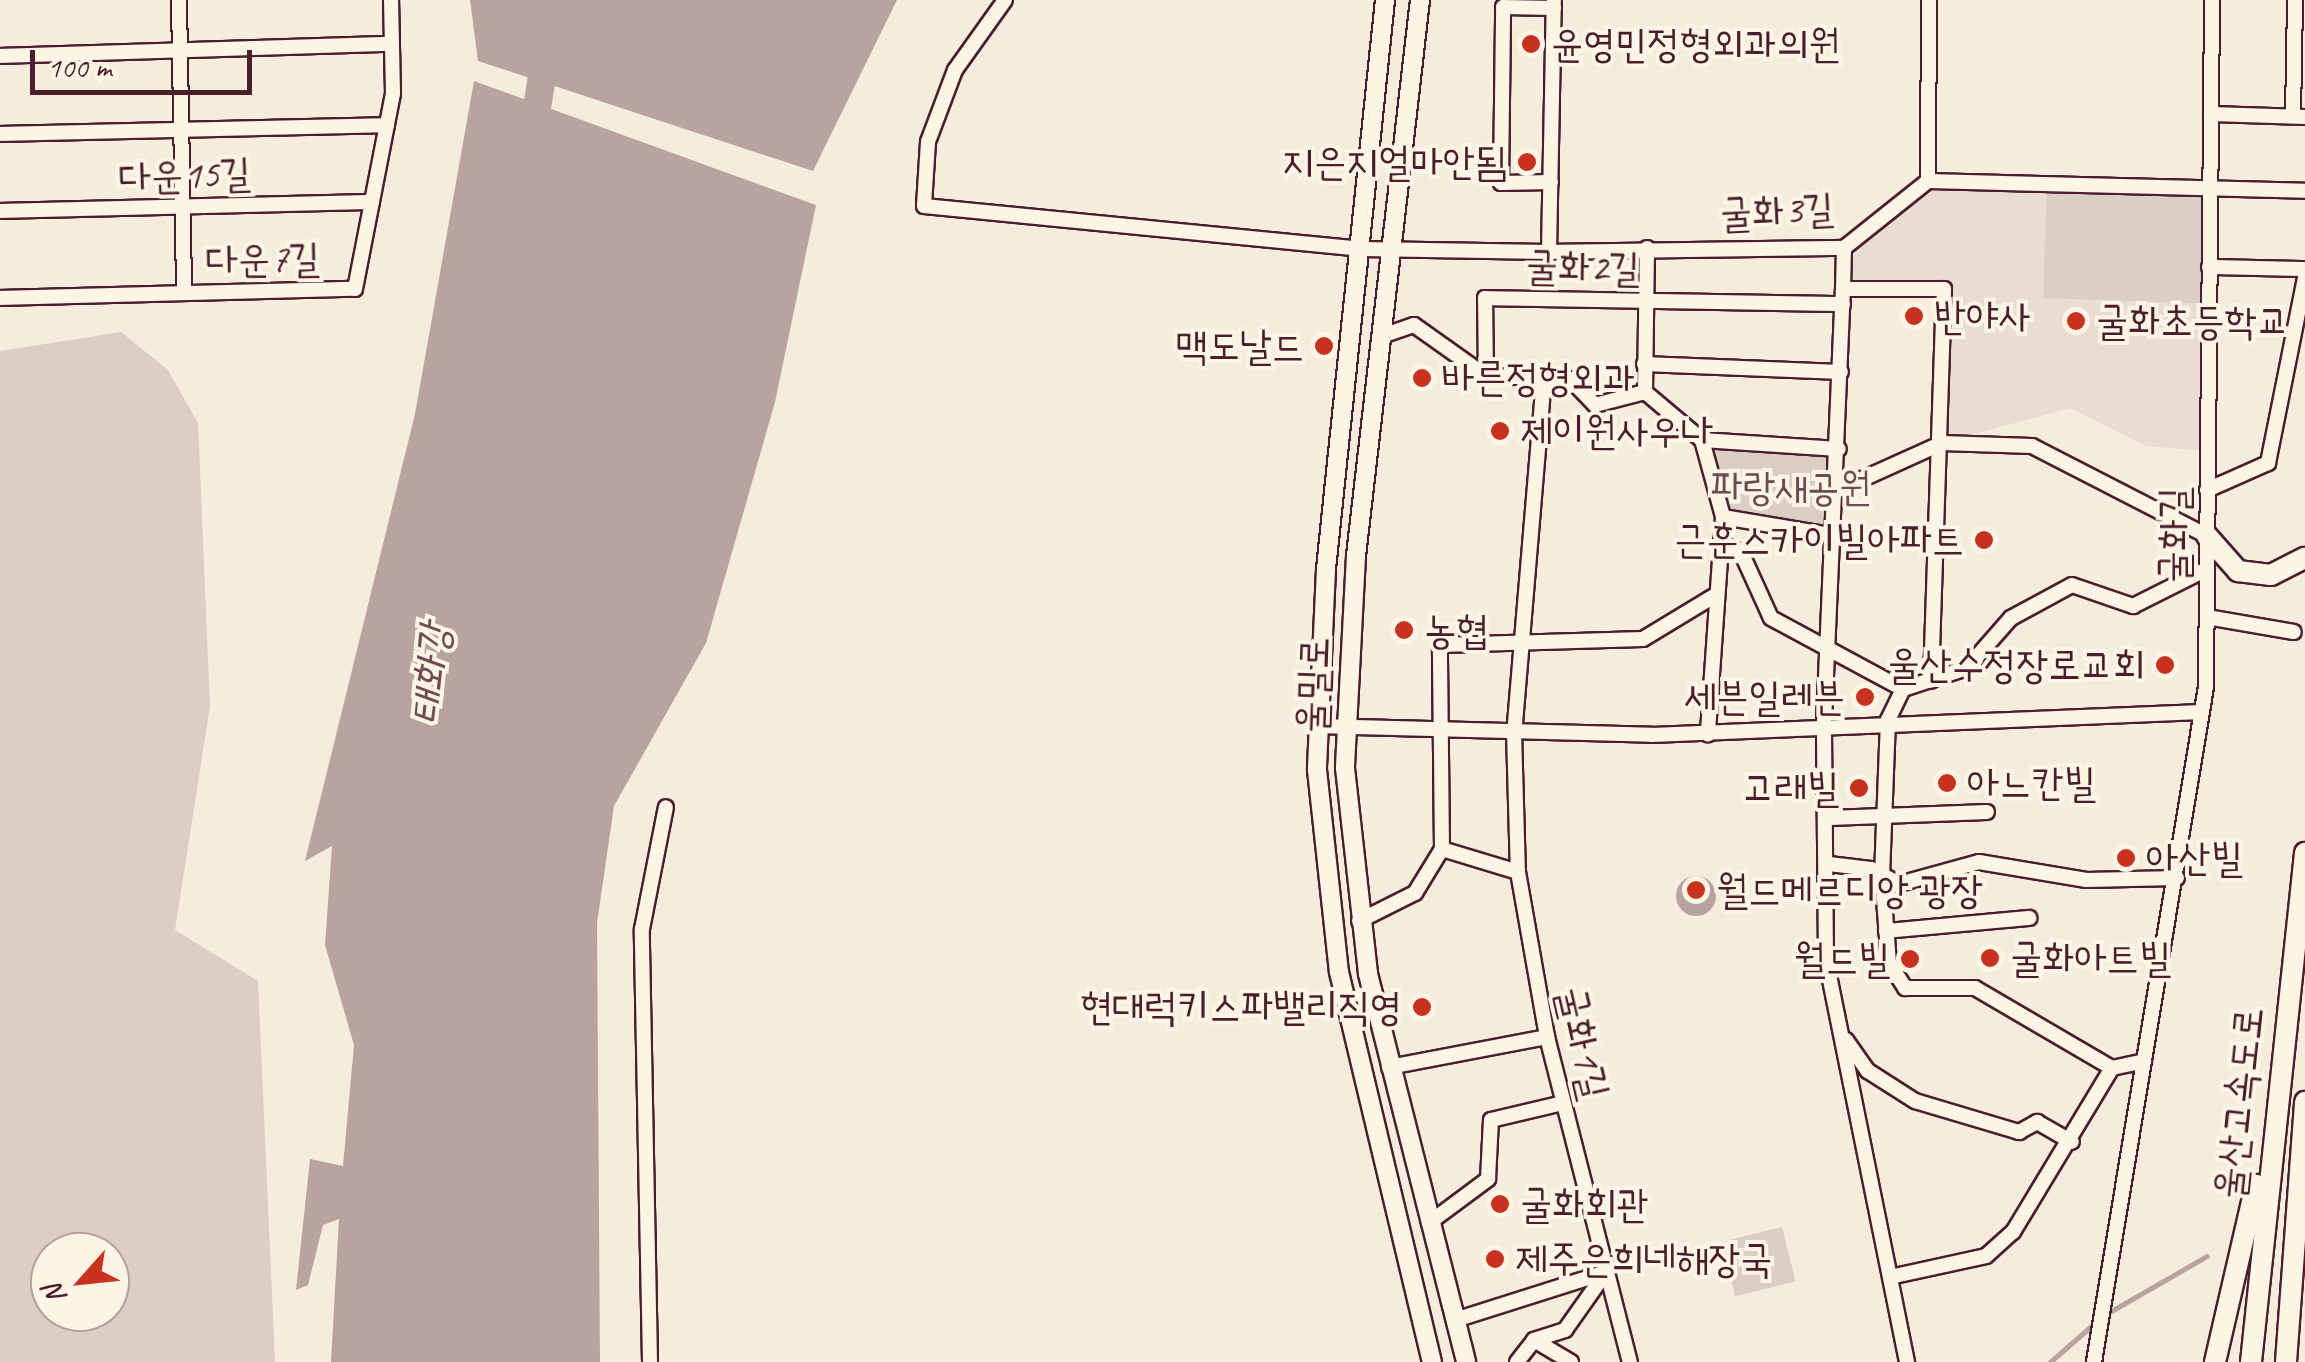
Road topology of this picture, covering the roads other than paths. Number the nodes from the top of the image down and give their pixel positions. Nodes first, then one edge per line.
1 (178, 0) edge
2 (390, 0) edge
3 (1004, 0) edge
4 (1385, 0) edge
5 (1420, 0) edge
6 (1929, 0) edge
7 (2212, 0) edge
8 (2296, 0) edge
9 (1554, 4) edge
10 (392, 44) junction
11 (180, 50) junction
12 (0, 56) edge
13 (2210, 114) junction
14 (2299, 116) edge
15 (387, 125) junction
16 (181, 129) junction
17 (0, 134) edge
18 (1551, 182) junction
19 (1928, 182) junction
20 (2210, 190) junction
21 (2305, 192) edge
22 (372, 202) junction
23 (0, 210) edge
24 (182, 210) junction
25 (1646, 248) junction
26 (1844, 248) junction
27 (1360, 250) junction
28 (1389, 251) junction
29 (1549, 252) junction
30 (2209, 267) junction
31 (2305, 269) edge
32 (2305, 278) edge
33 (184, 293) junction
34 (1843, 296) junction
35 (0, 298) edge
36 (1646, 301) junction
37 (1378, 338) junction
38 (1644, 364) junction
39 (1841, 372) junction
40 (1486, 376) junction
41 (1544, 378) junction
42 (1645, 392) junction
43 (1702, 440) junction
44 (1942, 443) junction
45 (1839, 449) junction
46 (1838, 490) junction
47 (2207, 490) junction
48 (1723, 516) junction
49 (1837, 536) junction
50 (2207, 536) junction
51 (1722, 544) junction
52 (2305, 558) edge
53 (2207, 568) junction
54 (1714, 596) junction
55 (2207, 617) junction
56 (2294, 632) dead end
57 (1528, 644) junction
58 (1834, 649) junction
59 (1930, 680) junction
60 (1902, 689) junction
61 (2202, 712) junction
62 (1888, 720) junction
63 (1824, 722) junction
64 (1316, 726) junction
65 (1345, 727) junction
66 (1438, 730) junction
67 (1514, 732) junction
68 (1708, 734) junction
69 (666, 807) dead end
70 (1987, 812) dead end
71 (1884, 817) junction
72 (1830, 818) junction
73 (1442, 849) junction
74 (2305, 852) edge
75 (1828, 864) junction
76 (1518, 872) junction
77 (1882, 874) junction
78 (2177, 878) junction
79 (2029, 918) dead end
80 (1359, 921) junction
81 (1886, 931) junction
82 (1841, 1034) junction
83 (1547, 1037) junction
84 (2144, 1061) junction
85 (1390, 1068) junction
86 (2112, 1068) junction
87 (2305, 1102) edge
88 (1562, 1103) junction
89 (2272, 1130) junction
90 (2072, 1142) junction
91 (1429, 1223) junction
92 (1606, 1272) junction
93 (1890, 1277) junction
94 (1455, 1320) junction
95 (1534, 1340) junction
96 (650, 1362) edge
97 (1432, 1362) edge
98 (1466, 1362) edge
99 (1516, 1362) edge
100 (1571, 1362) edge
101 (1630, 1362) edge
102 (1907, 1362) edge
103 (2094, 1362) edge
104 (2215, 1362) edge
105 (2251, 1362) edge
106 (2286, 1362) edge

1 - 11 street
2 - 10 street, 다운7길
3 - 27 street, 굴화3길
4 - 27 main road, 울밀로
5 - 28 main road, 울밀로
6 - 19 street
7 - 13 street, 굴화길
8 - 14 street
9 - 18 street
9 - 18 street
10 - 11 street
10 - 15 street, 다운7길
11 - 12 street
11 - 16 street
13 - 14 street
13 - 20 street, 굴화길
15 - 16 street
15 - 22 street, 다운7길
16 - 17 street
16 - 24 street
18 - 29 street
19 - 20 street
19 - 26 street, 굴화3길
20 - 21 street
20 - 30 street, 굴화길
22 - 24 street, 다운15길
22 - 33 street, 다운7길
23 - 24 street, 다운15길
24 - 33 street
25 - 26 street, 굴화3길
25 - 29 street, 굴화3길
25 - 36 street
26 - 34 street
27 - 28 street, 굴화3길
27 - 64 main road, 울밀로
28 - 29 street, 굴화3길
28 - 37 main road, 울밀로
30 - 31 street
30 - 47 street, 굴화길
32 - 47 street
33 - 35 street, 다운7길
34 - 36 street, 굴화2길
34 - 39 street
34 - 44 street, 굴화2길
36 - 38 street
36 - 40 street, 굴화2길
37 - 40 street
37 - 65 main road, 울밀로
38 - 39 street
38 - 42 street
39 - 45 street
40 - 41 street
41 - 42 street
41 - 57 street, 굴화1길
42 - 43 street
43 - 45 street
43 - 48 street
44 - 46 street
44 - 50 street
44 - 59 street, 굴화2길
45 - 46 street
46 - 49 street
47 - 50 street, 굴화길
48 - 49 street
48 - 51 street
49 - 58 street
50 - 52 highway
50 - 53 street, 굴화길
51 - 54 street
51 - 58 street
53 - 55 street, 굴화길
53 - 59 street
54 - 57 street
54 - 68 street
55 - 56 street
55 - 61 street, 굴화길
57 - 66 street
57 - 67 street, 굴화1길
58 - 60 street
58 - 63 street
59 - 60 street
60 - 62 street
61 - 62 street
61 - 78 street, 굴화길
62 - 63 street
62 - 71 street
63 - 68 street
63 - 72 street
64 - 65 street
64 - 97 main road, 울밀로
65 - 66 street
65 - 80 main road, 울밀로
66 - 67 street
66 - 73 street
67 - 68 street
67 - 76 street, 굴화1길
69 - 96 street
70 - 71 street
71 - 72 street
71 - 77 street
72 - 75 street
73 - 76 street
73 - 80 street
74 - 89 highway, 울산고속도로
75 - 77 street
75 - 82 street
76 - 83 street, 굴화1길
77 - 78 street
77 - 81 street
78 - 84 street, 굴화길
79 - 81 street
80 - 85 main road, 울밀로
81 - 86 street
82 - 90 street
82 - 93 street
83 - 85 street
83 - 88 street, 굴화1길
84 - 86 street
84 - 103 street, 굴화길
85 - 91 main road, 울밀로
86 - 90 street
87 - 106 highway, 울산고속도로
88 - 91 street
88 - 92 street, 굴화1길
89 - 104 highway
89 - 105 highway, 울산고속도로
90 - 93 street
91 - 94 main road, 울밀로
92 - 94 street
92 - 95 street
92 - 101 street, 굴화1길
93 - 102 street
94 - 98 main road, 울밀로
95 - 99 street
95 - 100 street

